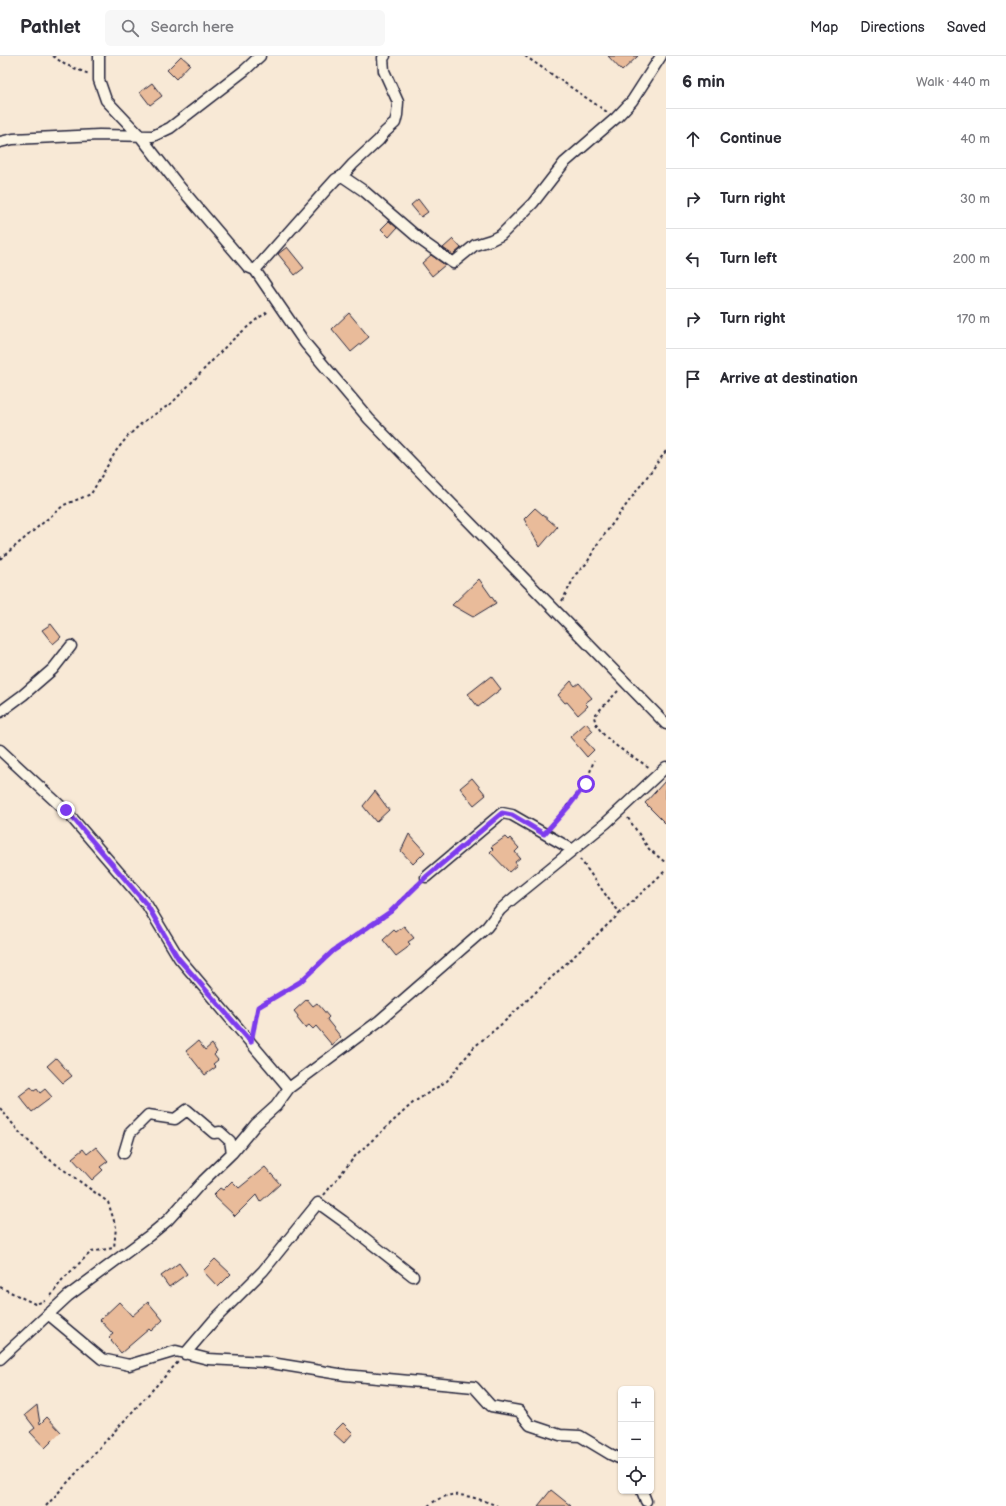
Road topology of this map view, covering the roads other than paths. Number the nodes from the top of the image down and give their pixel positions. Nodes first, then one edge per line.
1 (99, 56) edge
2 (260, 56) edge
3 (386, 56) edge
4 (661, 56) edge
5 (140, 136) junction
6 (0, 142) edge
7 (342, 176) junction
8 (255, 270) junction
9 (71, 646) dead end
10 (0, 712) edge
11 (666, 724) edge
12 (0, 750) edge
13 (666, 767) edge
14 (573, 850) junction
15 (426, 877) road end
16 (290, 1088) junction
17 (124, 1153) dead end
18 (232, 1153) junction
19 (413, 1276) dead end
20 (48, 1314) junction
21 (185, 1354) junction
22 (0, 1359) edge
23 (619, 1458) edge
24 (643, 1494) edge
25 (646, 1501) dead end

1 - 5 street
2 - 5 street
3 - 7 street
4 - 7 street
5 - 6 street
5 - 8 street
7 - 8 street
8 - 11 street
9 - 10 street
12 - 16 street
13 - 14 street
14 - 15 street
14 - 16 street
16 - 18 street
17 - 18 street
18 - 20 street
19 - 21 street
20 - 21 street
20 - 22 street
21 - 23 street
24 - 25 street

